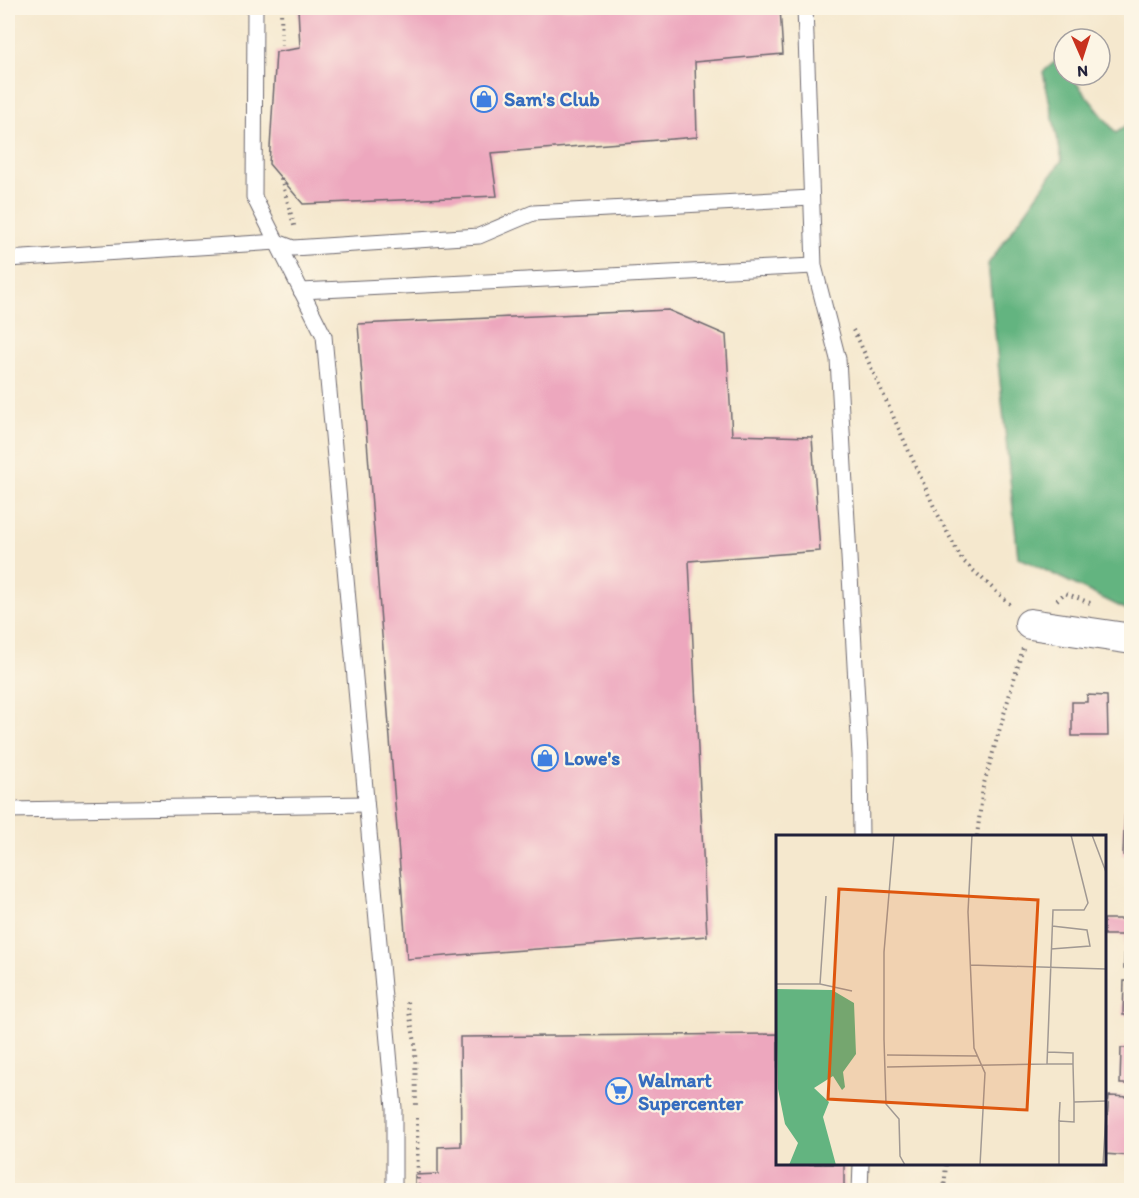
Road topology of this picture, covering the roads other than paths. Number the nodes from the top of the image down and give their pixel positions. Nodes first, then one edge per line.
1 (255, 8) edge
2 (805, 8) edge
3 (812, 198) junction
4 (277, 242) junction
5 (8, 259) edge
6 (814, 266) junction
7 (301, 291) junction
8 (1030, 624) road end
9 (1131, 639) edge
10 (366, 804) junction
11 (8, 810) edge
12 (861, 835) edge
13 (861, 1165) edge
14 (394, 1191) edge
15 (860, 1191) edge

1 - 4 lane
2 - 3 lane
3 - 4 lane
3 - 6 lane
4 - 5 lane
4 - 7 lane
6 - 7 lane
6 - 12 lane
7 - 10 lane
8 - 9 street
10 - 11 lane
10 - 14 lane
13 - 15 lane

